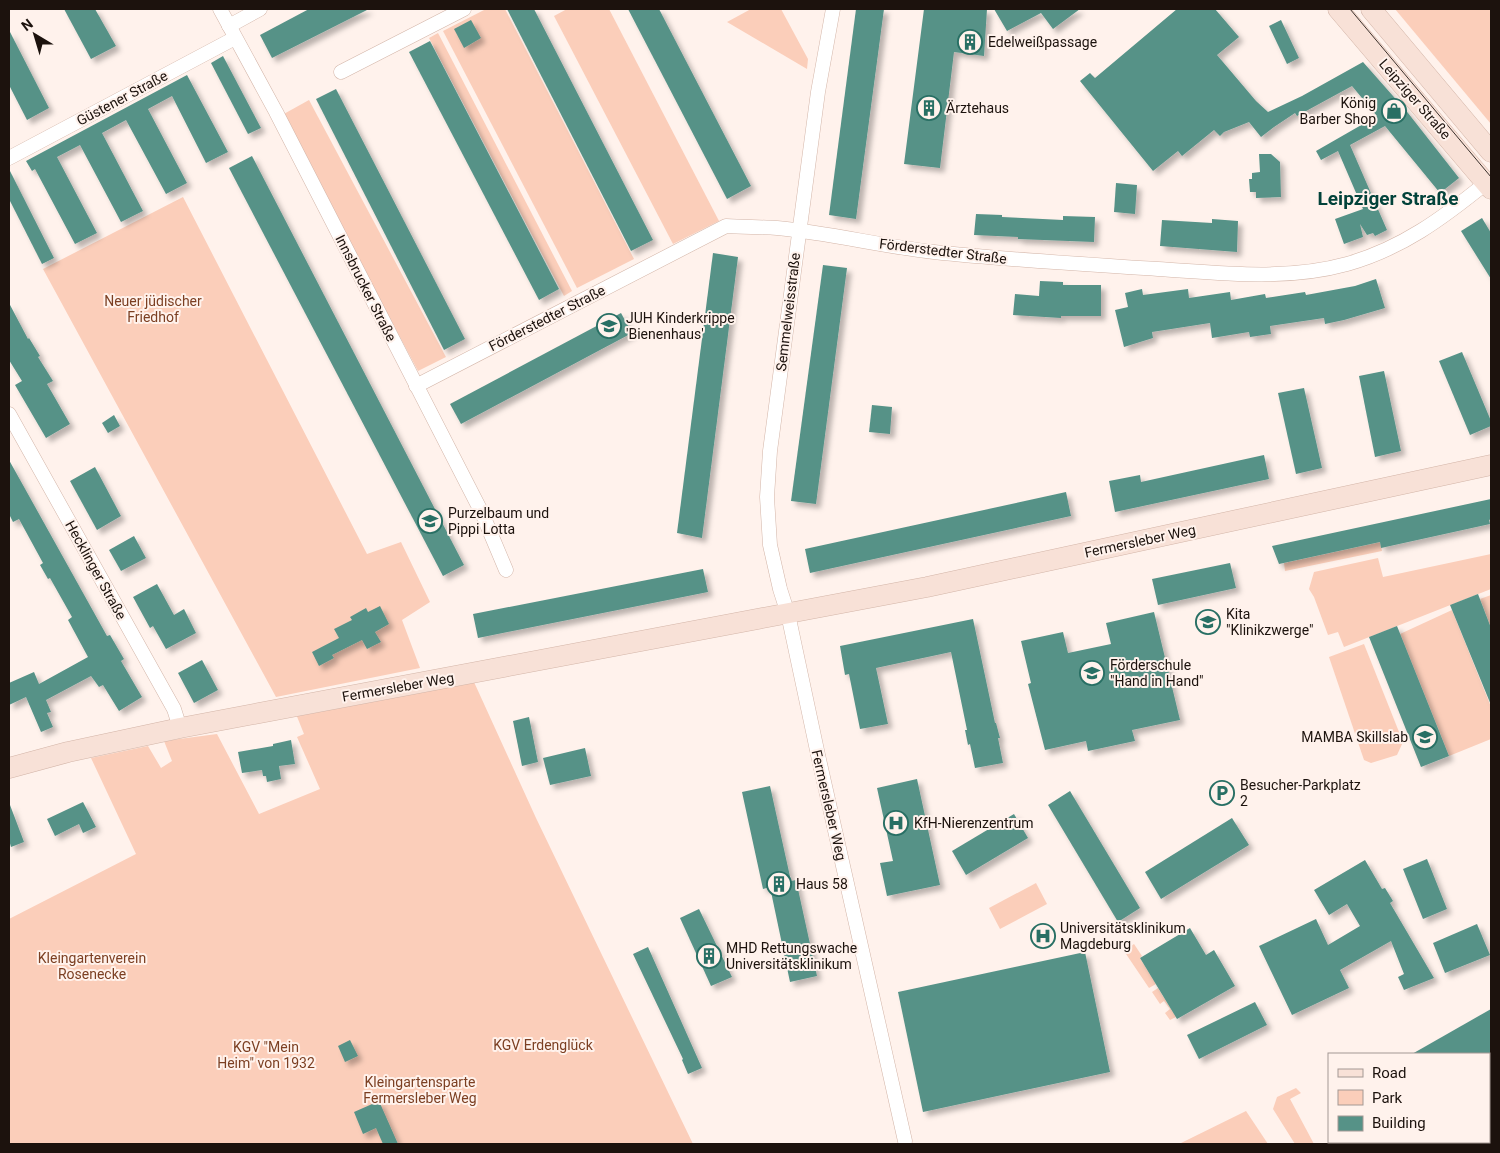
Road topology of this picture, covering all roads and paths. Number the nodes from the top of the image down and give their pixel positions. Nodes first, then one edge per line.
1 (220, 9) edge
2 (260, 9) edge
3 (464, 9) edge
4 (833, 9) edge
5 (1338, 9) edge
6 (1371, 9) edge
7 (232, 32) junction
8 (341, 72) dead end
9 (1491, 152) edge
10 (9, 158) edge
11 (1489, 186) edge
12 (799, 231) junction
13 (416, 386) junction
14 (9, 414) edge
15 (1491, 465) edge
16 (506, 570) dead end
17 (788, 614) junction
18 (180, 728) junction
19 (9, 768) edge
20 (905, 1141) dead end

1 - 7 street, Innsbrucker Straße
2 - 7 street, Güstener Straße
3 - 8 street
4 - 12 street, Semmelweisstraße
5 - 11 street, Leipziger Straße
6 - 9 street, Leipziger Straße
7 - 10 street, Güstener Straße
7 - 13 street, Innsbrucker Straße
11 - 12 street, Förderstedter Straße
12 - 13 street, Förderstedter Straße
12 - 17 street, Semmelweisstraße
13 - 16 street, Innsbrucker Straße
14 - 18 street, Hecklinger Straße
15 - 17 street, Fermersleber Weg
17 - 18 street, Fermersleber Weg
17 - 20 street, Fermersleber Weg
18 - 19 street, Fermersleber Weg

